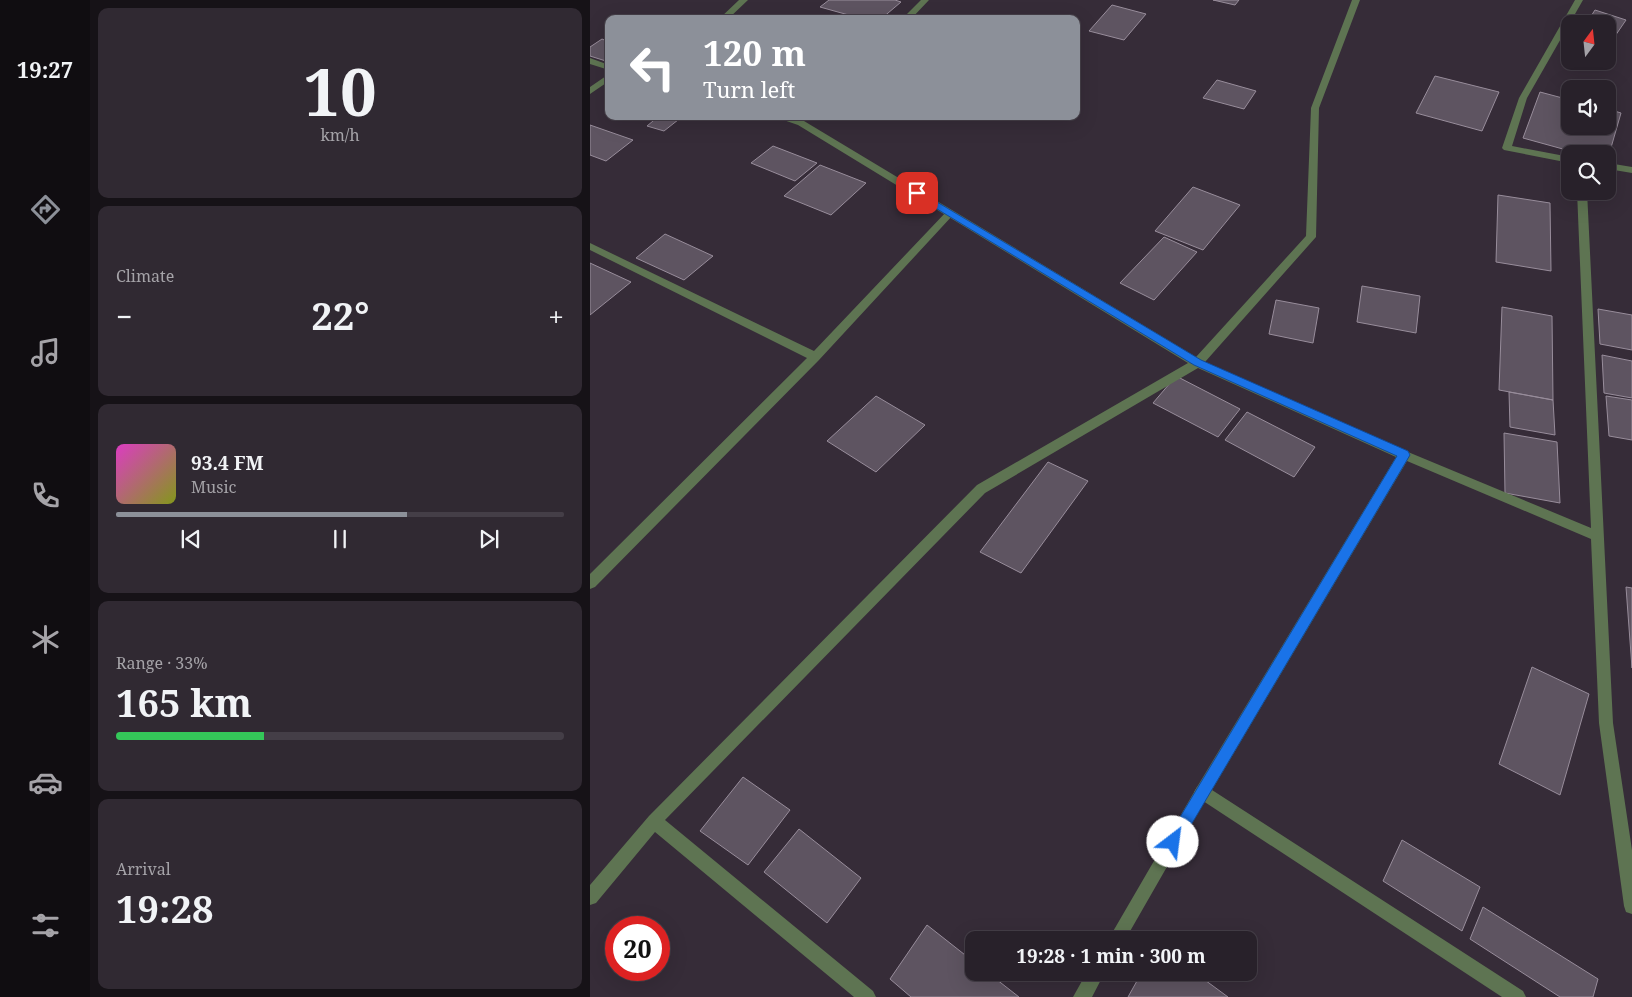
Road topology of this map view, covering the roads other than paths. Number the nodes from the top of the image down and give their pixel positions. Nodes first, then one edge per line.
1 (744, 0) edge
2 (925, 0) edge
3 (1356, 0) edge
4 (1579, 0) edge
5 (727, 15) edge
6 (910, 15) edge
7 (590, 61) edge
8 (605, 67) edge
9 (605, 80) edge
10 (590, 91) edge
11 (805, 120) edge
12 (1561, 158) edge
13 (1616, 167) edge
14 (1632, 170) edge
15 (1582, 200) edge
16 (950, 213) junction
17 (590, 246) edge
18 (815, 357) junction
19 (1198, 363) junction
20 (1404, 455) junction
21 (1597, 536) junction
22 (590, 583) edge
23 (1202, 792) junction
24 (654, 821) junction
25 (590, 897) edge
26 (1632, 906) edge
27 (1121, 931) edge
28 (1092, 981) edge
29 (867, 997) edge
30 (1082, 997) edge
31 (1517, 997) edge

1 - 5 street
2 - 6 street
3 - 19 street
4 - 12 street
7 - 8 street
9 - 10 street
11 - 16 street
13 - 14 street
15 - 21 street
16 - 18 street
16 - 19 street
17 - 18 street
18 - 22 street
19 - 20 street
19 - 24 street
20 - 21 street
20 - 23 street
21 - 26 street
23 - 27 street
23 - 31 street
24 - 25 street
24 - 29 street
28 - 30 street

